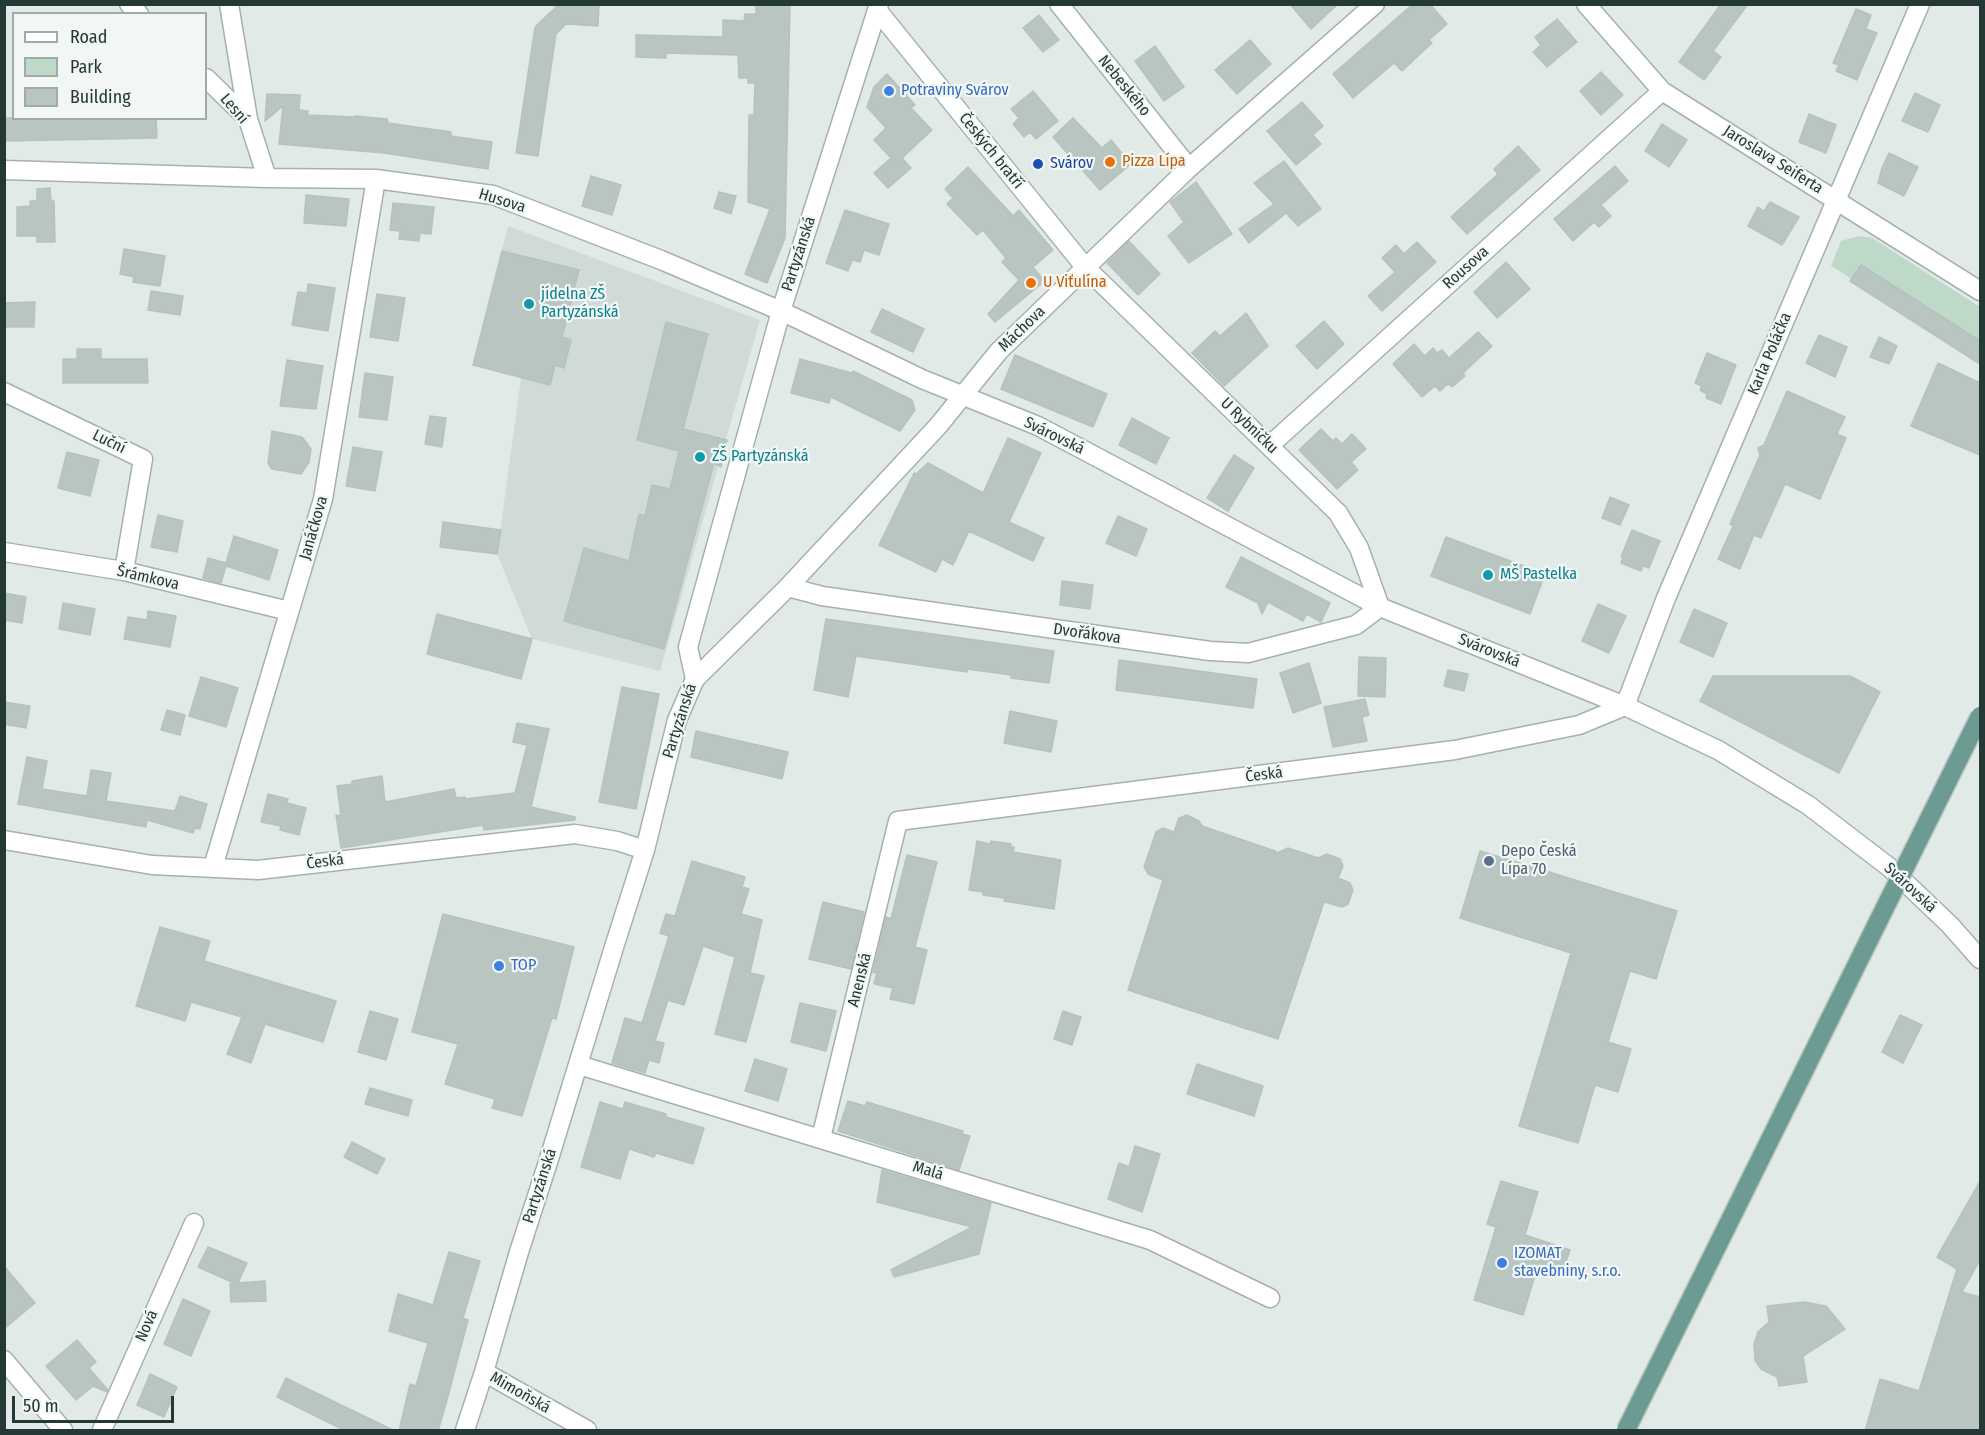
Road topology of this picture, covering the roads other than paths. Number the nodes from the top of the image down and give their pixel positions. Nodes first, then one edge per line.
1 (229, 4) edge
2 (1059, 4) edge
3 (1375, 4) edge
4 (1586, 4) edge
5 (1920, 4) edge
6 (879, 8) edge
7 (207, 79) edge
8 (1662, 91) junction
9 (248, 119) junction
10 (1190, 168) junction
11 (4, 170) edge
12 (267, 178) junction
13 (376, 179) junction
14 (1836, 201) junction
15 (1085, 267) junction
16 (1980, 291) edge
17 (781, 311) junction
18 (4, 392) edge
19 (962, 396) junction
20 (1269, 446) junction
21 (4, 552) edge
22 (124, 571) junction
23 (788, 587) junction
24 (1380, 607) junction
25 (289, 612) junction
26 (695, 680) junction
27 (1625, 706) junction
28 (1980, 716) edge
29 (898, 821) joint
30 (4, 840) edge
31 (645, 850) junction
32 (213, 867) junction
33 (1980, 959) edge
34 (579, 1065) junction
35 (821, 1138) junction
36 (194, 1223) dead end
37 (1270, 1298) dead end
38 (4, 1360) edge
39 (484, 1372) junction
40 (63, 1431) edge
41 (102, 1431) edge
42 (465, 1431) edge
43 (587, 1431) edge
44 (1626, 1431) edge

1 - 9 street
2 - 10 street, Nebeského
3 - 10 street, Máchova
4 - 8 street, Jaroslava Seiferta
5 - 14 street, Karla Poláčka
6 - 15 street, Českých bratří
6 - 17 street, Partyzánská
7 - 9 street, Lesní
8 - 14 street, Jaroslava Seiferta
8 - 20 street, Rousova
9 - 12 street, Lesní
10 - 15 street, Máchova
11 - 12 street, Husova
12 - 13 street, Husova
13 - 17 street, Husova
13 - 25 street, Janáčkova
14 - 16 street, Jaroslava Seiferta
14 - 27 street, Karla Poláčka
15 - 19 street, Máchova
15 - 20 street, U Rybníčku
17 - 19 street, Husova
17 - 26 street, Partyzánská
18 - 22 street, Luční
19 - 23 street, Máchova
19 - 24 street, Svárovská
20 - 24 street, U Rybníčku
21 - 22 street, Šrámkova
22 - 25 street, Šrámkova
23 - 24 street, Dvořákova
23 - 26 street, Máchova
24 - 27 street, Svárovská
25 - 32 street, Janáčkova
26 - 31 street, Partyzánská
27 - 29 street, Česká
27 - 33 street, Svárovská
28 - 44 main road, bridge
29 - 35 street, Anenská
30 - 32 street, Česká
31 - 32 street, Česká
31 - 34 street, Partyzánská
34 - 35 street, Malá
34 - 39 street, Partyzánská
35 - 37 street, Malá
36 - 41 street, Nová
38 - 40 street
39 - 42 street, Partyzánská
39 - 43 street, Mimoňská

